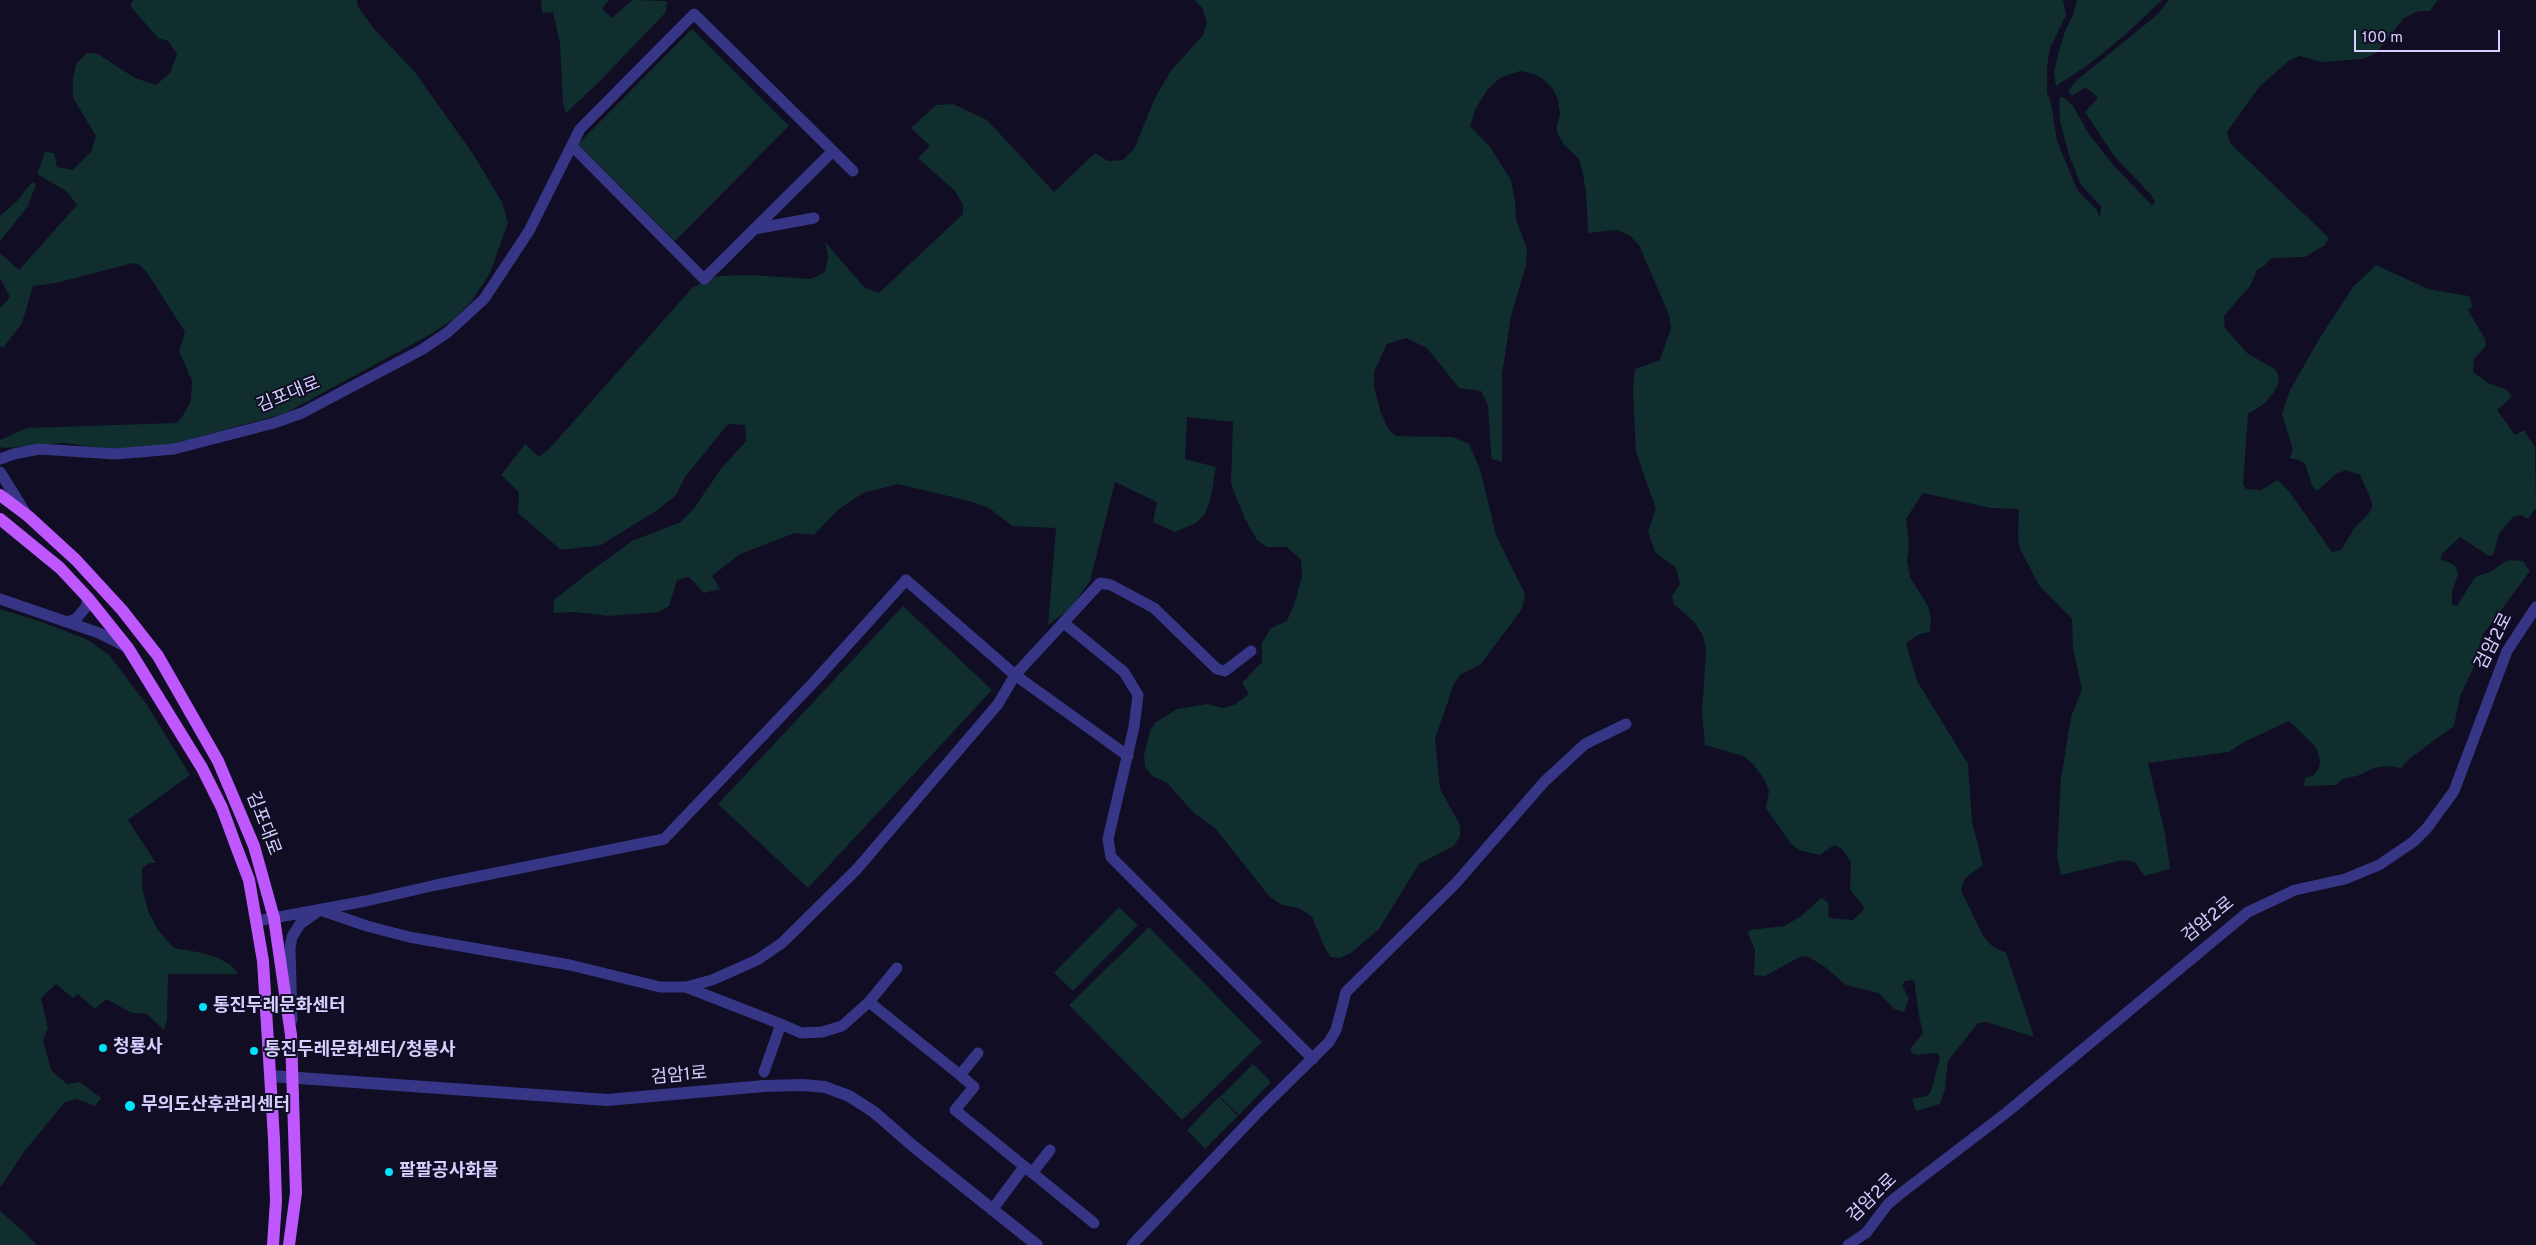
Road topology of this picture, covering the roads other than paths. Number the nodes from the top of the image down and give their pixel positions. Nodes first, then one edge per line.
1 (572, 146) junction
2 (832, 151) junction
3 (853, 171) dead end
4 (814, 218) dead end
5 (754, 229) junction
6 (0, 459) edge
7 (0, 472) edge
8 (0, 495) edge
9 (28, 516) junction
10 (0, 519) edge
11 (88, 598) junction
12 (0, 599) edge
13 (2536, 607) edge
14 (67, 622) junction
15 (1064, 623) junction
16 (128, 648) junction
17 (1251, 651) dead end
18 (1015, 675) junction
19 (1626, 724) dead end
20 (1128, 756) junction
21 (320, 910) junction
22 (274, 918) junction
23 (257, 921) junction
24 (897, 968) dead end
25 (686, 988) junction
26 (869, 1002) junction
27 (781, 1024) junction
28 (291, 1035) junction
29 (978, 1053) dead end
30 (1313, 1059) junction
31 (764, 1072) dead end
32 (960, 1075) junction
33 (271, 1076) junction
34 (291, 1077) junction
35 (1050, 1150) dead end
36 (1028, 1170) junction
37 (992, 1210) junction
38 (1094, 1223) dead end
39 (273, 1245) edge
40 (289, 1245) edge
41 (1037, 1245) edge
42 (1132, 1245) edge
43 (1848, 1245) edge

1 - 2 street, 김포대로
1 - 5 street
1 - 6 street, 김포대로
2 - 3 street
2 - 5 street
4 - 5 street
7 - 9 street
8 - 9 main road, 김포대로
9 - 22 main road, 김포대로
10 - 11 main road, 김포대로
11 - 14 street
11 - 16 main road, 김포대로
12 - 14 street
13 - 43 street, 검암2로
14 - 16 street
15 - 17 street
15 - 18 street
15 - 20 street
16 - 23 main road, 김포대로
18 - 20 street
18 - 21 street
18 - 25 street
19 - 30 street
20 - 30 street
21 - 22 street
21 - 25 street
21 - 28 street
22 - 23 street
22 - 28 main road, 김포대로
23 - 33 main road, 김포대로
24 - 26 street
25 - 27 street
26 - 27 street
26 - 32 street
27 - 31 street
28 - 34 main road, 김포대로
29 - 32 street
30 - 42 street
32 - 36 street
33 - 34 street, 검암1로
33 - 39 main road, 김포대로
34 - 37 street, 검암1로
34 - 40 main road, 김포대로
35 - 36 street
36 - 37 street
36 - 38 street
37 - 41 street, 검암1로

